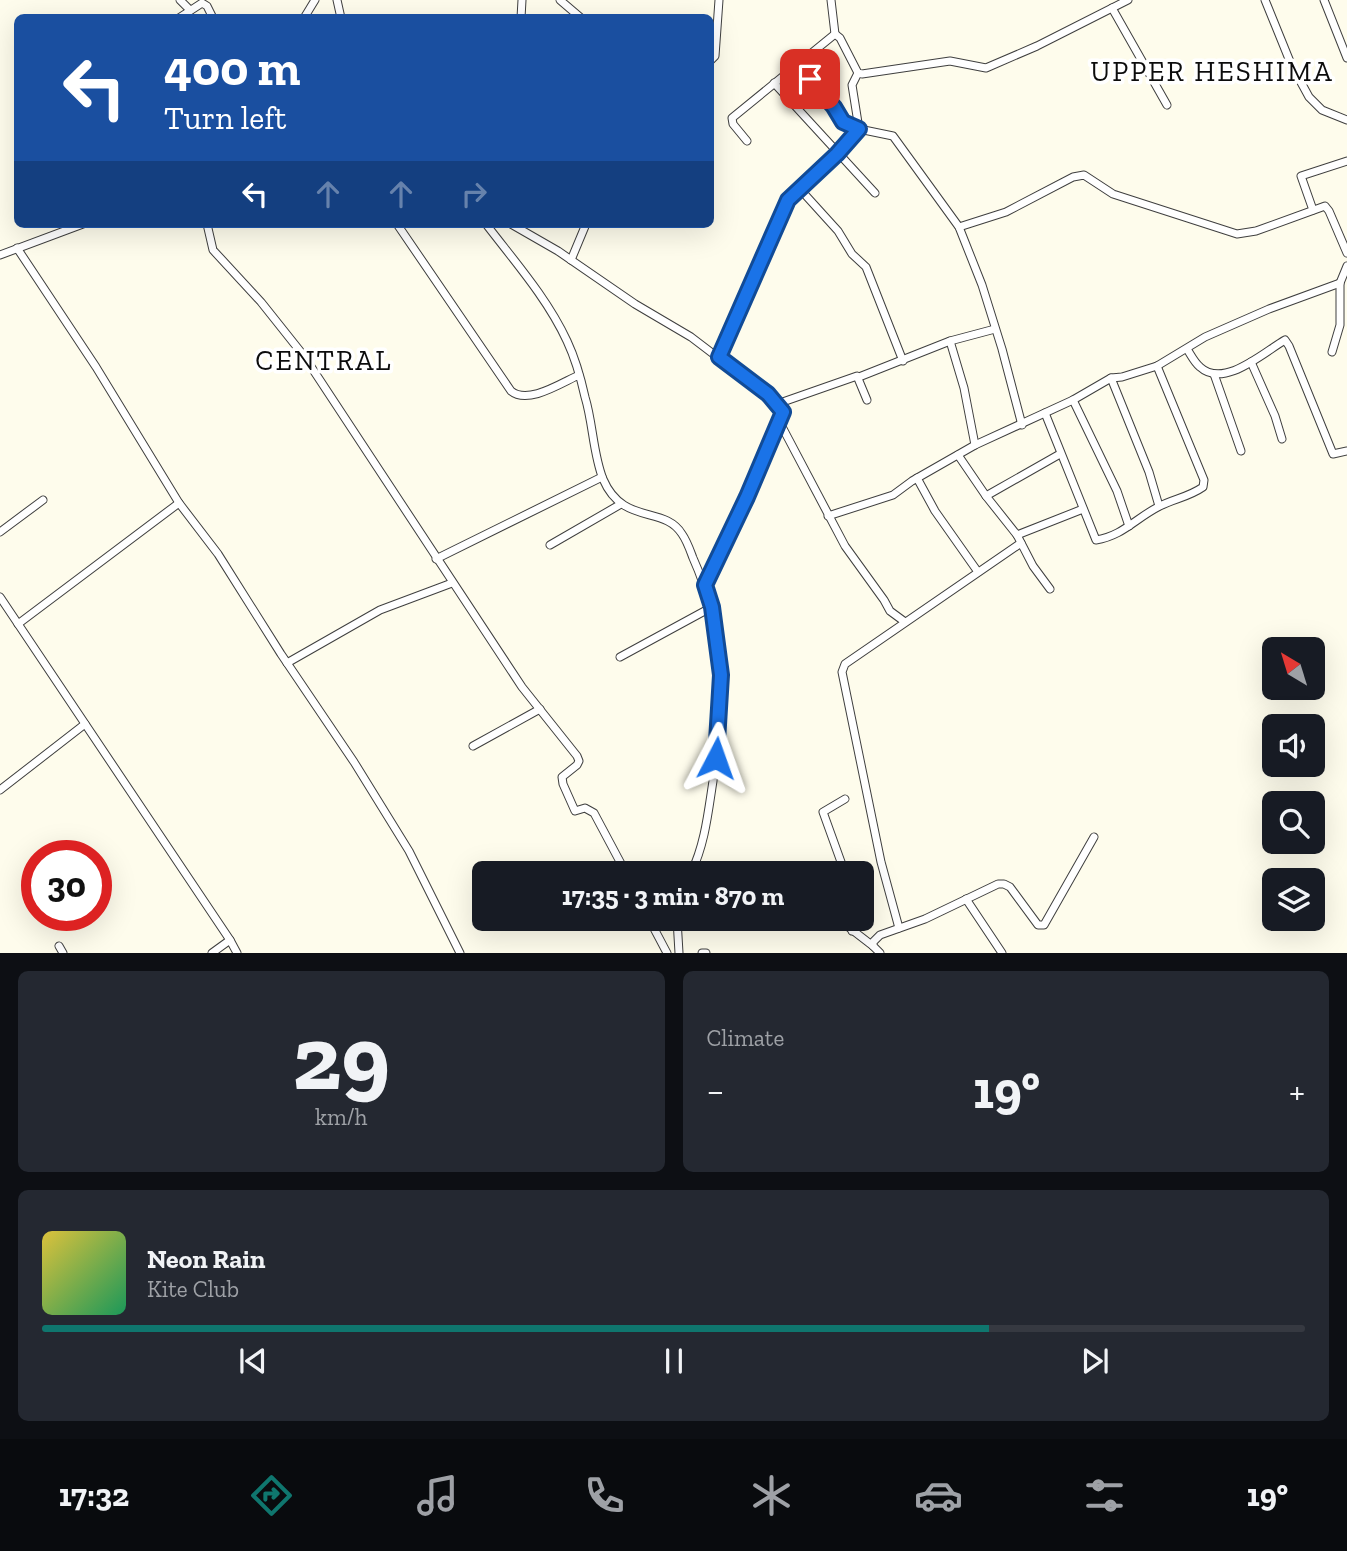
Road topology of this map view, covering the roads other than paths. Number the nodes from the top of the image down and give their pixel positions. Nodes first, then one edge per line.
1 (180, 0) edge
2 (560, 0) edge
3 (719, 0) edge
4 (831, 0) edge
5 (1128, 0) edge
6 (1265, 0) edge
7 (1324, 0) edge
8 (1112, 8) junction
9 (190, 10) junction
10 (184, 14) edge
11 (211, 14) edge
12 (576, 14) edge
13 (835, 34) junction
14 (714, 57) edge
15 (1347, 58) edge
16 (799, 64) junction
17 (858, 73) junction
18 (774, 83) junction
19 (1167, 105) dead end
20 (1347, 120) edge
21 (859, 129) junction
22 (747, 141) dead end
23 (837, 154) junction
24 (1347, 161) edge
25 (799, 188) junction
26 (875, 194) dead end
27 (1313, 210) junction
28 (959, 227) junction
29 (70, 228) edge
30 (208, 228) edge
31 (400, 228) edge
32 (489, 228) edge
33 (518, 228) edge
34 (584, 228) edge
35 (18, 248) junction
36 (1347, 253) edge
37 (0, 255) edge
38 (570, 260) junction
39 (1347, 266) edge
40 (1340, 283) junction
41 (995, 329) junction
42 (950, 341) junction
43 (1187, 349) junction
44 (1332, 352) dead end
45 (719, 357) junction
46 (903, 361) junction
47 (1251, 362) junction
48 (1157, 366) junction
49 (1214, 373) junction
50 (579, 376) junction
51 (859, 377) junction
52 (1111, 378) junction
53 (867, 400) dead end
54 (1073, 400) junction
55 (778, 404) junction
56 (1045, 413) junction
57 (779, 421) junction
58 (1021, 425) junction
59 (1282, 439) dead end
60 (975, 445) junction
61 (1347, 451) edge
62 (1241, 452) dead end
63 (1060, 453) junction
64 (958, 455) junction
65 (602, 477) junction
66 (918, 478) junction
67 (986, 496) junction
68 (43, 500) dead end
69 (179, 503) junction
70 (621, 505) junction
71 (1159, 506) junction
72 (1083, 509) junction
73 (828, 516) junction
74 (1129, 526) junction
75 (0, 532) edge
76 (1019, 539) junction
77 (550, 545) dead end
78 (436, 559) junction
79 (978, 572) junction
80 (452, 583) junction
81 (705, 585) junction
82 (1050, 589) dead end
83 (0, 597) edge
84 (712, 607) junction
85 (905, 622) junction
86 (18, 624) junction
87 (620, 657) dead end
88 (287, 663) junction
89 (540, 709) junction
90 (85, 724) junction
91 (473, 746) dead end
92 (0, 790) edge
93 (845, 799) dead end
94 (1094, 836) dead end
95 (620, 861) edge
96 (697, 861) edge
97 (841, 861) edge
98 (966, 899) junction
99 (898, 928) junction
100 (655, 931) edge
101 (678, 931) edge
102 (852, 931) edge
103 (229, 940) junction
104 (876, 949) edge
105 (212, 953) edge
106 (237, 953) edge
107 (460, 953) edge
108 (667, 953) edge
109 (679, 953) edge
110 (1002, 953) edge

1 - 9 street
2 - 12 street
3 - 14 street
4 - 13 street
5 - 8 street
6 - 20 street
7 - 15 street
8 - 17 street
8 - 19 street
9 - 10 street
9 - 11 street
13 - 16 street
13 - 17 street
16 - 18 street
16 - 21 street
17 - 21 street
18 - 22 street
18 - 23 street
21 - 23 street
21 - 28 street
23 - 25 street
23 - 26 street
24 - 27 street
25 - 45 street
25 - 46 street
27 - 28 street
27 - 36 street
28 - 41 street
29 - 35 street
30 - 78 street
31 - 50 street
32 - 50 street
33 - 38 street
34 - 38 street
35 - 37 street
35 - 69 street
38 - 45 street
39 - 40 street
40 - 43 street
40 - 44 street
41 - 42 street
41 - 58 street
42 - 46 street
42 - 60 street
43 - 48 street
43 - 49 street
45 - 55 street
46 - 51 street
47 - 49 street
47 - 59 street
47 - 61 street
48 - 52 street
48 - 71 street
49 - 62 street
50 - 65 street
51 - 53 street
51 - 55 street
52 - 54 street
52 - 71 street
54 - 56 street
54 - 74 street
55 - 57 street
56 - 58 street
56 - 63 street
57 - 73 street
57 - 81 street
58 - 60 street
60 - 64 street
63 - 67 street
63 - 72 street
64 - 66 street
64 - 67 street
65 - 70 street
65 - 78 street
66 - 73 street
66 - 79 street
67 - 76 street
68 - 75 street
69 - 86 street
69 - 88 street
70 - 77 street
70 - 81 street
71 - 74 street
72 - 74 street
72 - 76 street
73 - 85 street
76 - 79 street
76 - 82 street
78 - 80 street
79 - 85 street
80 - 88 street
80 - 89 street
81 - 84 street
83 - 86 street
84 - 87 street
84 - 96 street
85 - 99 street
86 - 90 street
88 - 107 street
89 - 91 street
89 - 95 street
90 - 92 street
90 - 103 street
93 - 97 street
94 - 98 street
98 - 99 street
98 - 110 street
99 - 104 street
100 - 108 street
101 - 109 street
102 - 104 street
103 - 105 street
103 - 106 street

